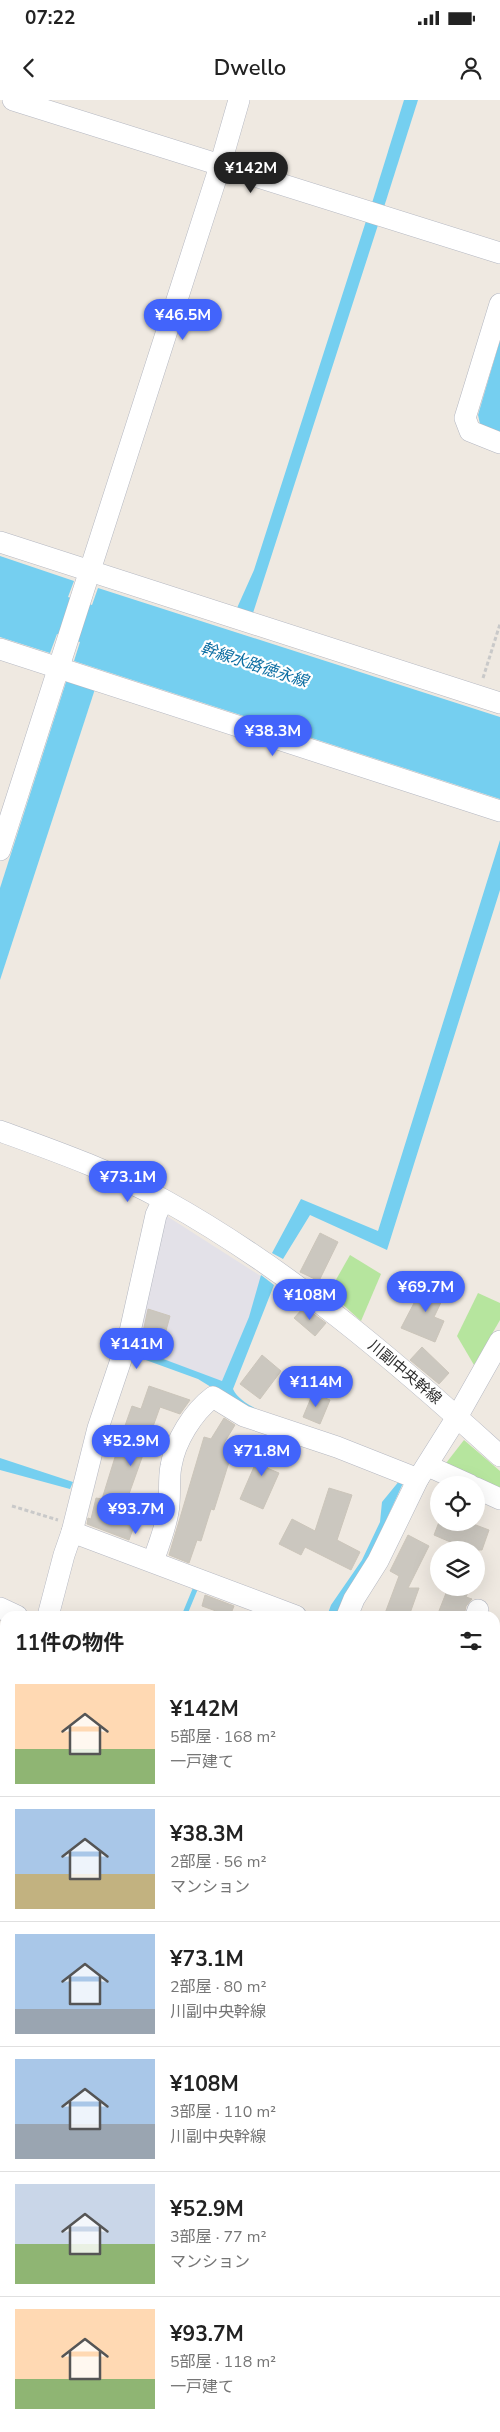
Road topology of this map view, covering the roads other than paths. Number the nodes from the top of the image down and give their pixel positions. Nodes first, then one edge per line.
1 (13, 100) edge
2 (239, 100) edge
3 (220, 166) junction
4 (500, 253) edge
5 (500, 304) edge
6 (500, 443) edge
7 (0, 542) edge
8 (90, 570) junction
9 (0, 649) edge
10 (58, 668) junction
11 (500, 703) edge
12 (500, 812) edge
13 (0, 850) edge
14 (0, 1131) edge
15 (163, 1200) junction
16 (500, 1341) edge
17 (457, 1417) junction
18 (500, 1456) edge
19 (423, 1472) junction
20 (437, 1476) edge
21 (485, 1492) edge
22 (500, 1499) edge
23 (72, 1528) junction
24 (153, 1561) junction
25 (49, 1611) edge
26 (283, 1611) edge
27 (349, 1611) edge

1 - 3 street
2 - 3 street
3 - 4 street
3 - 8 street
5 - 6 street
7 - 8 street
8 - 10 street
8 - 11 street
9 - 10 street
10 - 12 street
10 - 13 street
14 - 15 street
15 - 17 street, 川副中央幹線
15 - 23 street
16 - 17 street
17 - 18 street, 川副中央幹線
17 - 19 street
19 - 20 street
19 - 24 street
19 - 27 street
21 - 22 street
23 - 24 street
23 - 25 street
24 - 26 street

